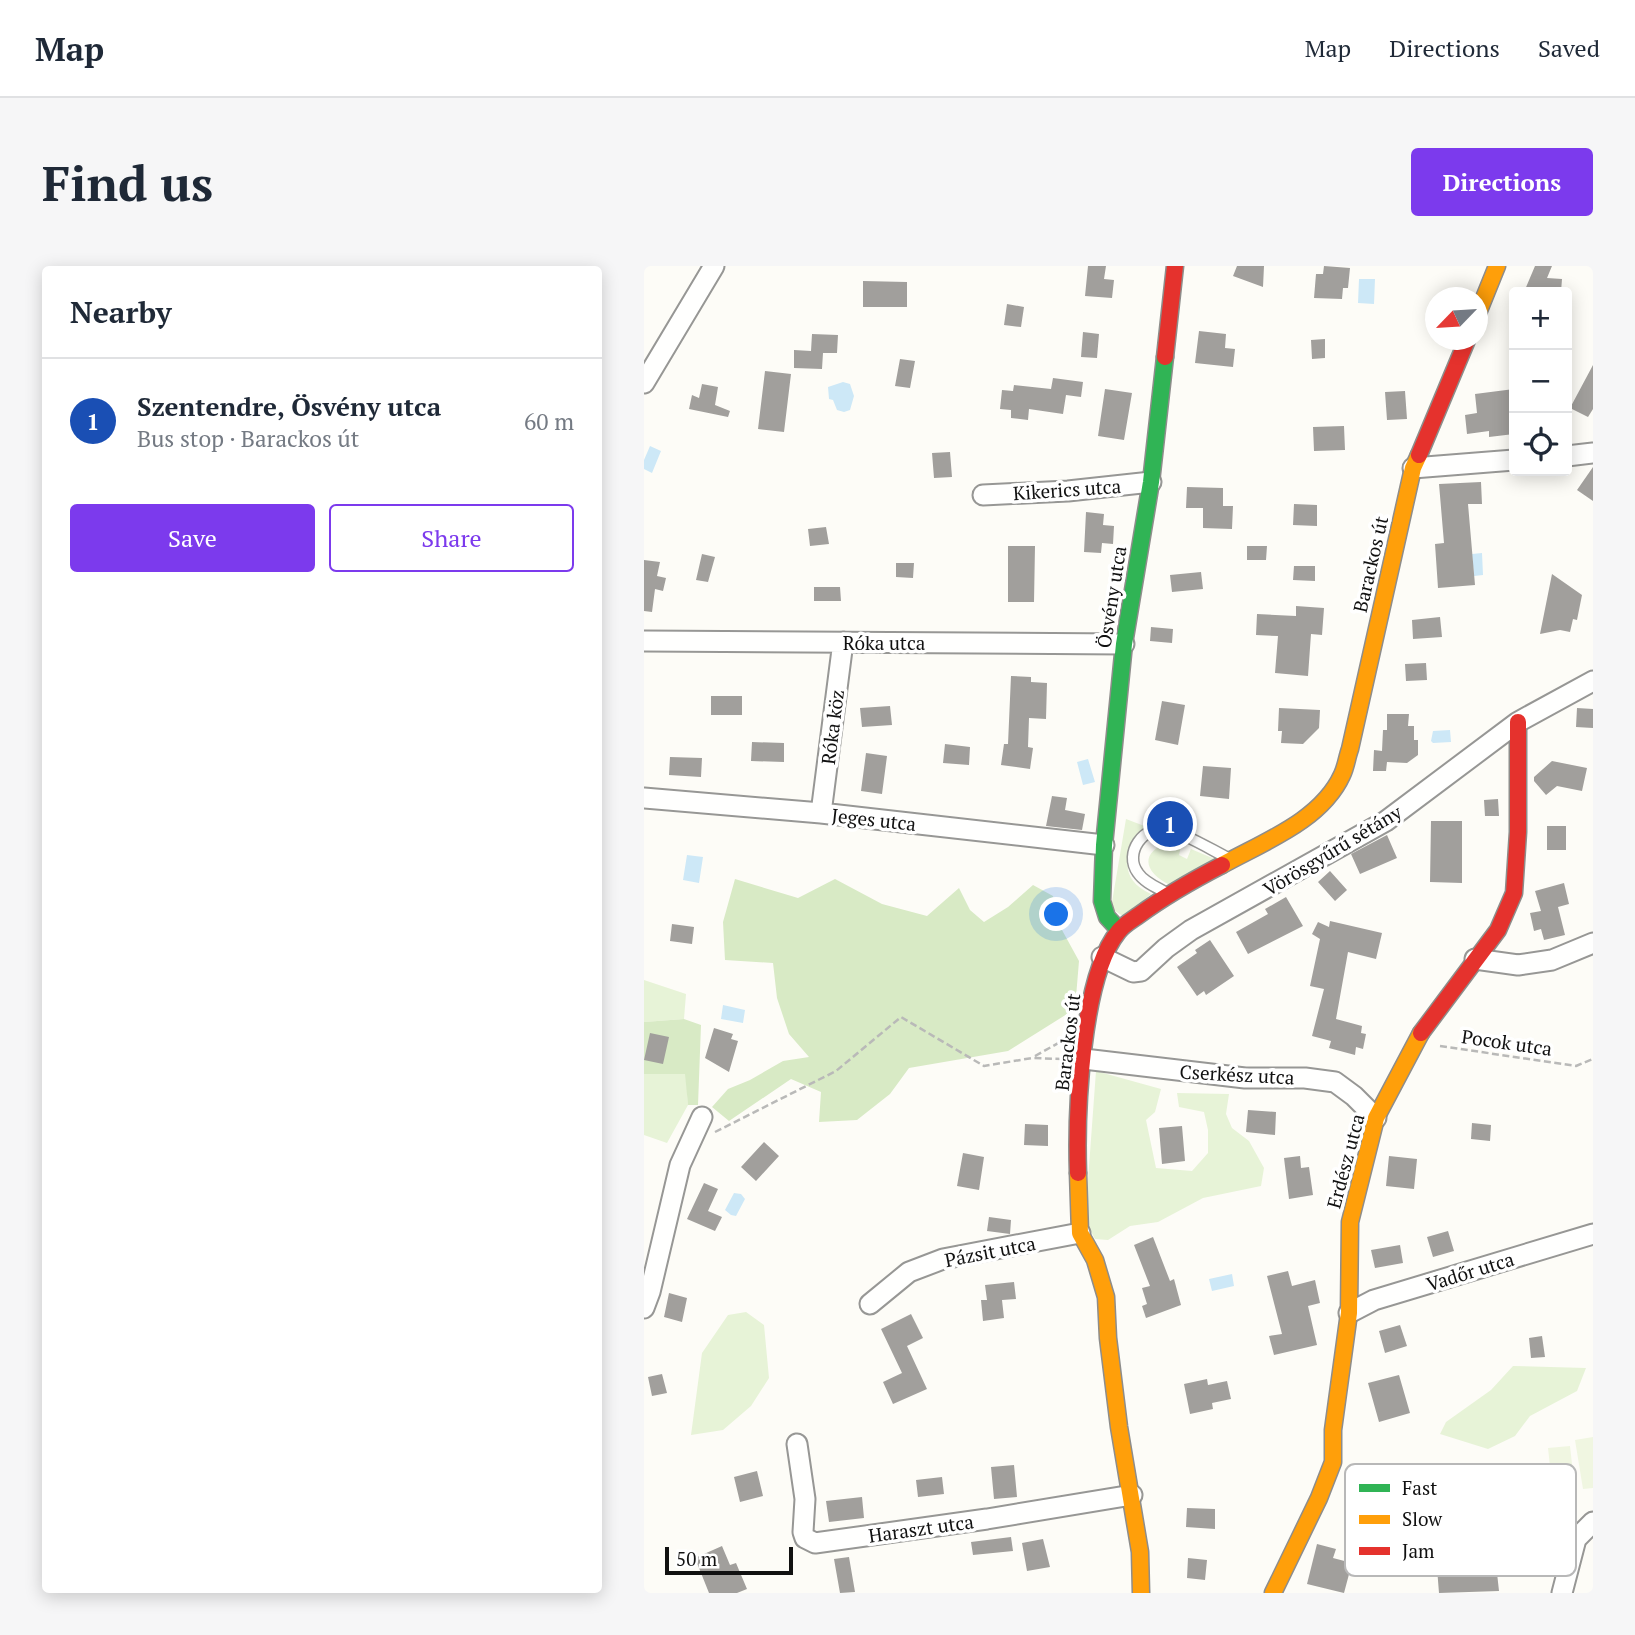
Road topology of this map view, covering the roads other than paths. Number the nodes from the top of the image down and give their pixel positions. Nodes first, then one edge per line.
1 (714, 266) edge
2 (1175, 266) edge
3 (1497, 266) edge
4 (1488, 288) edge
5 (1462, 350) edge
6 (644, 383) edge
7 (1593, 453) edge
8 (1572, 455) edge
9 (1509, 460) edge
10 (1413, 468) junction
11 (1151, 482) junction
12 (983, 495) dead end
13 (644, 641) edge
14 (843, 642) junction
15 (1124, 643) junction
16 (1593, 681) edge
17 (1518, 722) junction
18 (644, 798) edge
19 (821, 813) junction
20 (1104, 845) junction
21 (1232, 859) junction
22 (1168, 894) junction
23 (1119, 930) junction
24 (1593, 943) edge
25 (1102, 957) junction
26 (1475, 959) junction
27 (1084, 1059) junction
28 (702, 1117) dead end
29 (1376, 1118) junction
30 (1080, 1233) junction
31 (1593, 1234) edge
32 (870, 1304) dead end
33 (644, 1308) edge
34 (1349, 1313) junction
35 (797, 1444) dead end
36 (1132, 1495) junction
37 (1593, 1522) edge
38 (1576, 1539) edge
39 (1566, 1576) edge
40 (1141, 1593) edge
41 (1273, 1593) edge
42 (1562, 1593) edge

1 - 6 street
2 - 11 street, Ösvény utca
3 - 4 street
5 - 10 street, Barackos út
7 - 8 street
9 - 10 street
10 - 21 street, Barackos út
11 - 12 street, Kikerics utca
11 - 15 street, Ösvény utca
13 - 14 street, Róka utca
14 - 15 street, Róka utca
14 - 19 street, Róka köz
15 - 20 street, Ösvény utca
16 - 17 street, Vörösgyűrű sétány
17 - 25 street, Vörösgyűrű sétány
17 - 26 street, Erdész utca
18 - 19 street, Jeges utca
19 - 20 street, Jeges utca
20 - 23 street, Ösvény utca
21 - 22 street, Barackos út
21 - 22 lane
22 - 23 street, Barackos út
23 - 25 street, Barackos út
24 - 26 street
25 - 27 street, Barackos út
26 - 29 street, Erdész utca
27 - 29 street, Cserkész utca
27 - 30 street, Barackos út
28 - 33 street
29 - 34 street, Erdész utca
30 - 32 street, Pázsit utca
30 - 36 street, Barackos út
31 - 34 street, Vadőr utca
34 - 41 street, Erdész utca
35 - 36 street, Haraszt utca
36 - 40 street, Barackos út
37 - 38 street
39 - 42 street

